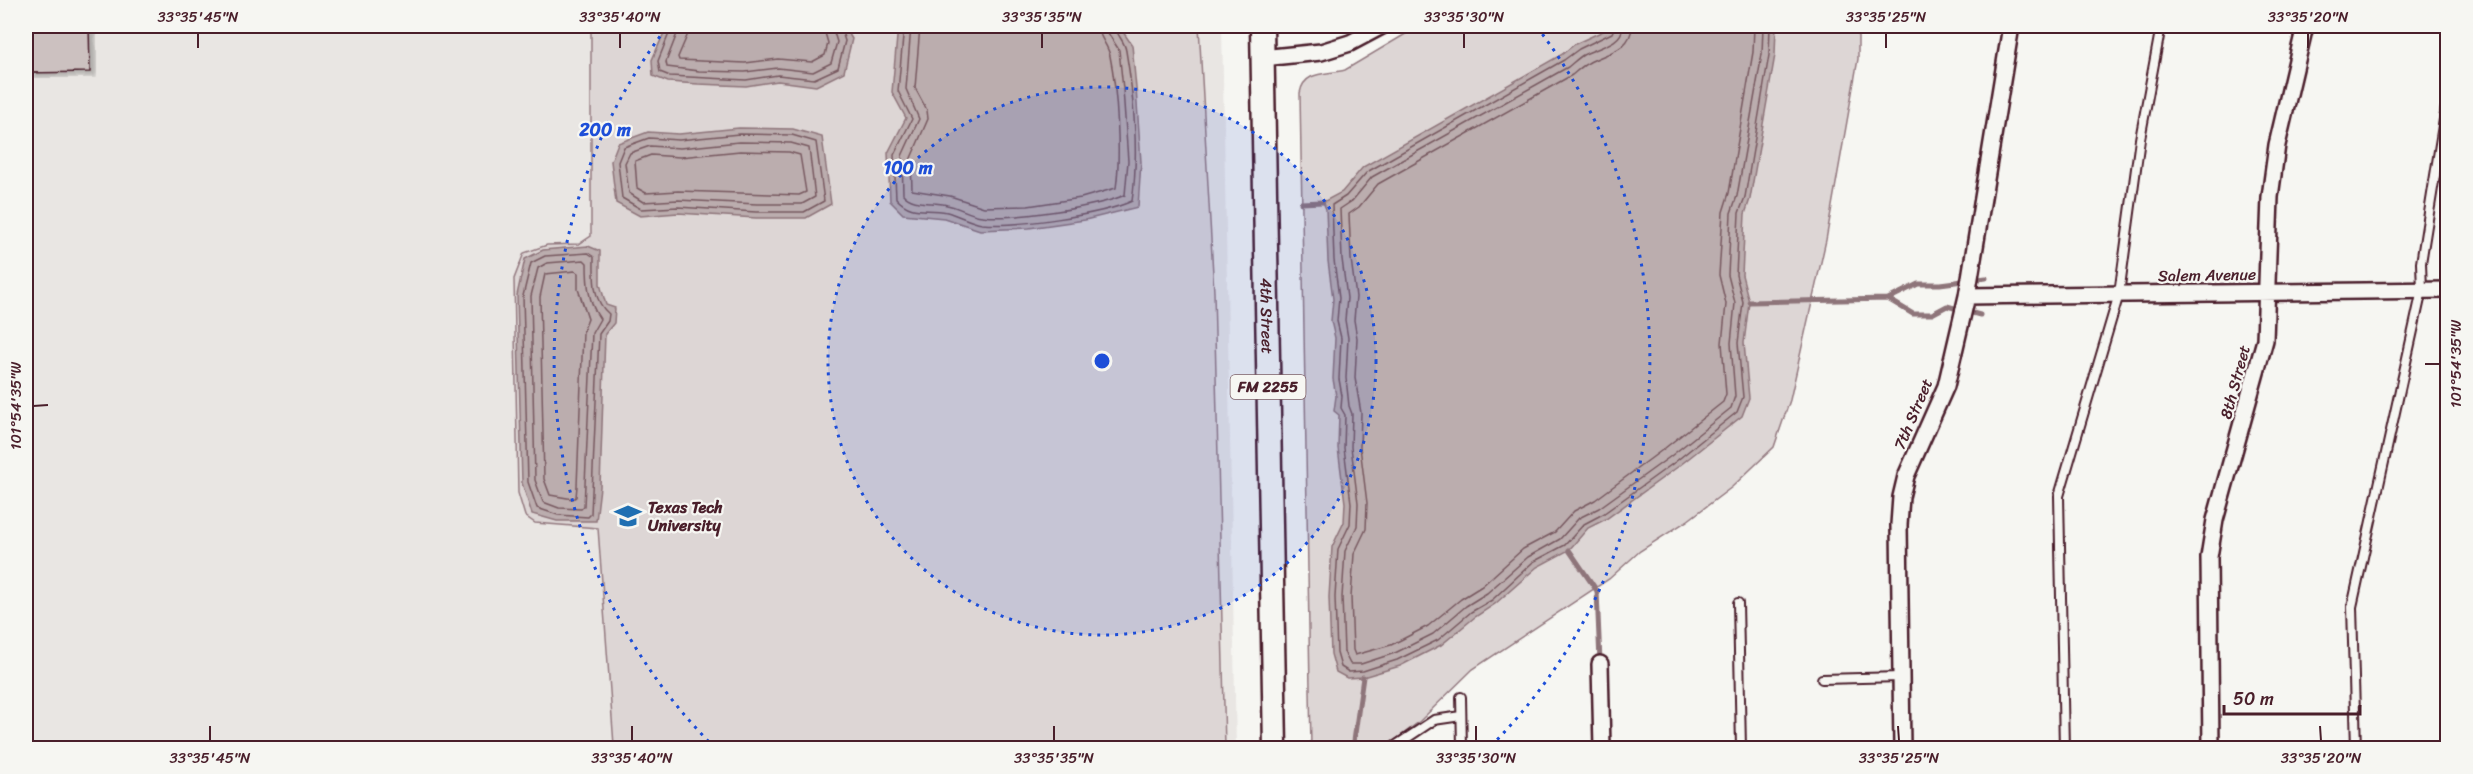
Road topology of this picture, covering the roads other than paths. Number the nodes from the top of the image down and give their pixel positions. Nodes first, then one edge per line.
1 (1262, 26) edge
2 (1382, 26) edge
3 (2011, 26) edge
4 (2161, 26) edge
5 (2305, 26) edge
6 (1262, 58) junction
7 (2448, 94) edge
8 (2422, 290) junction
9 (2448, 290) edge
10 (2267, 292) junction
11 (2119, 294) junction
12 (1967, 296) junction
13 (1738, 603) dead end
14 (1600, 664) dead end
15 (1901, 677) junction
16 (1822, 679) dead end
17 (1461, 696) dead end
18 (1461, 716) junction
19 (1275, 748) edge
20 (1392, 748) edge
21 (1462, 748) edge
22 (1602, 748) edge
23 (1741, 748) edge
24 (1902, 748) edge
25 (2064, 748) edge
26 (2211, 748) edge
27 (2356, 748) edge

1 - 6 main road, 4th Street / FM 2255
2 - 6 street
3 - 12 street, 7th Street
4 - 11 lane
5 - 10 street, 8th Street
6 - 19 main road, 4th Street / FM 2255
7 - 8 lane
8 - 9 street, Salem Avenue
8 - 10 street, Salem Avenue
8 - 27 lane
10 - 11 street, Salem Avenue
10 - 26 street, 8th Street
11 - 12 street, Salem Avenue
11 - 25 lane
12 - 15 street, 7th Street
13 - 23 lane
14 - 22 street
15 - 16 lane
15 - 24 street, 7th Street
17 - 18 lane
18 - 20 lane
18 - 21 lane

